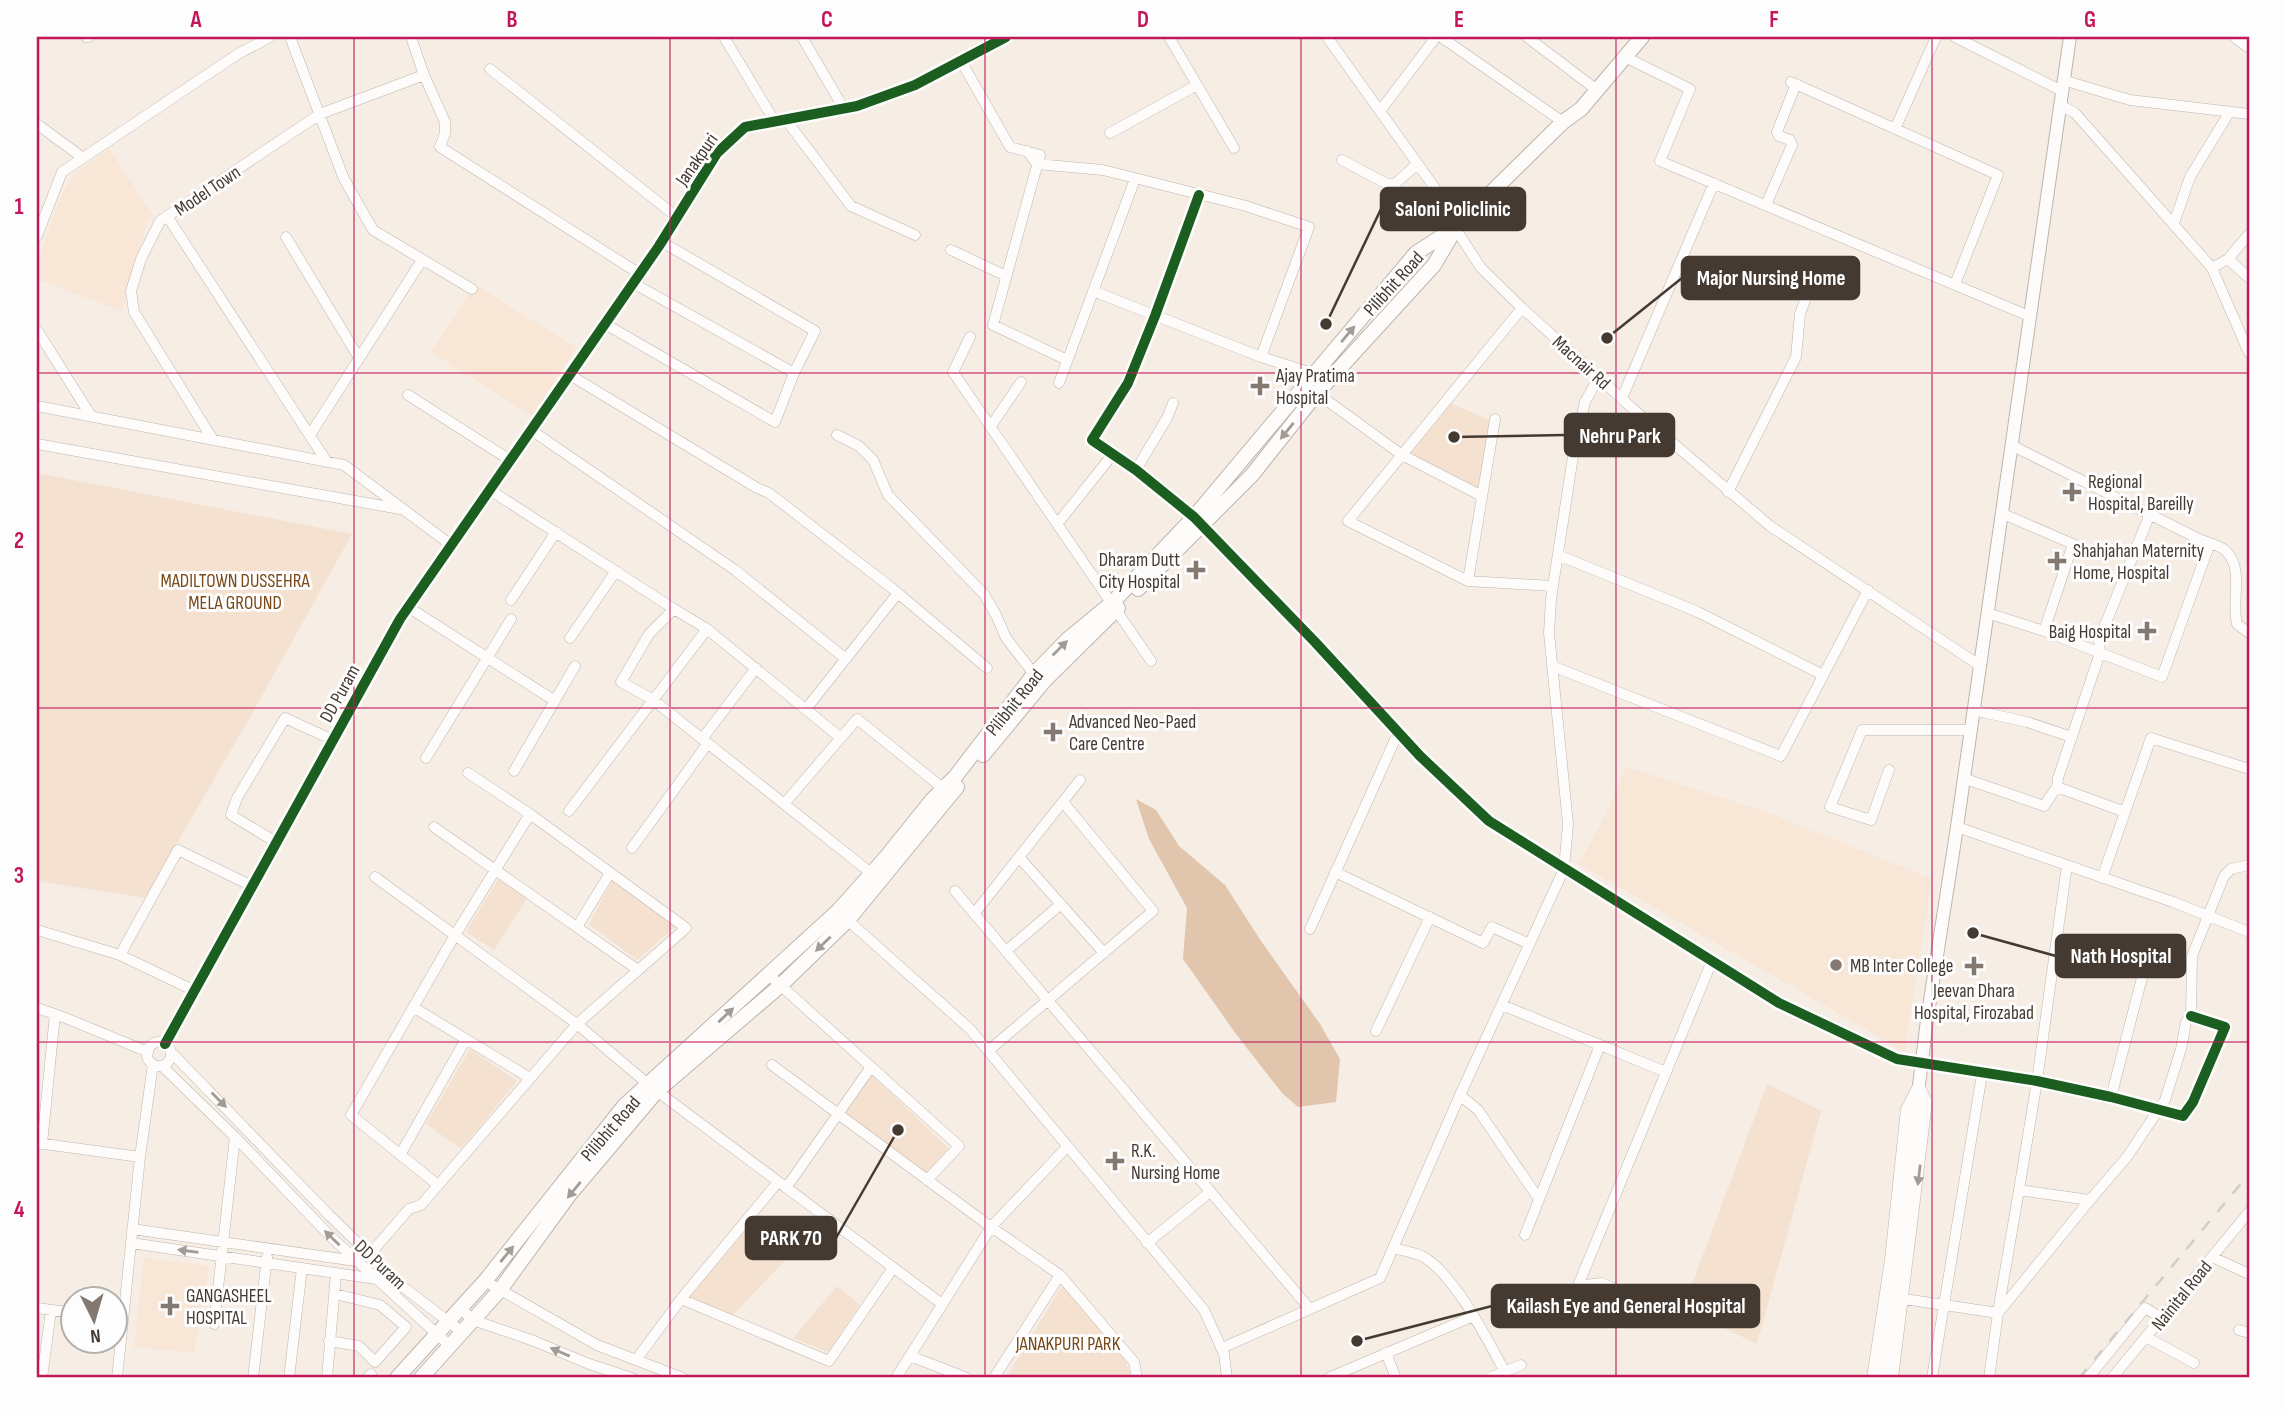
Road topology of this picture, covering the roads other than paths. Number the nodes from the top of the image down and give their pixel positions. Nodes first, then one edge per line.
1 (270, 37) edge
2 (290, 37) edge
3 (411, 37) edge
4 (724, 37) edge
5 (802, 37) edge
6 (1006, 37) edge
7 (1169, 37) edge
8 (1327, 37) edge
9 (1436, 37) edge
10 (1441, 37) edge
11 (1527, 37) edge
12 (1642, 37) edge
13 (1936, 37) edge
14 (1955, 37) edge
15 (2070, 37) edge
16 (2234, 37) edge
17 (2249, 42) edge
18 (1625, 57) junction
19 (961, 61) junction
20 (490, 69) dead end
21 (424, 75) junction
22 (1197, 85) junction
23 (2063, 86) junction
24 (1597, 90) junction
25 (2060, 106) junction
26 (844, 109) junction
27 (1380, 111) junction
28 (2229, 113) junction
29 (320, 114) junction
30 (2249, 114) edge
31 (780, 121) junction
32 (1563, 122) junction
33 (37, 124) edge
34 (1895, 129) junction
35 (1110, 133) dead end
36 (1234, 148) dead end
37 (83, 158) junction
38 (1342, 160) dead end
39 (1037, 164) junction
40 (1418, 164) junction
41 (1135, 178) junction
42 (1714, 183) junction
43 (1199, 195) junction
44 (1766, 205) junction
45 (167, 216) junction
46 (40, 217) edge
47 (677, 217) junction
48 (2174, 223) junction
49 (1455, 228) junction
50 (2249, 233) edge
51 (915, 235) dead end
52 (37, 236) edge
53 (286, 237) dead end
54 (662, 242) junction
55 (951, 250) dead end
56 (2228, 259) junction
57 (422, 260) junction
58 (2211, 268) junction
59 (640, 274) junction
60 (1006, 276) junction
61 (2249, 278) edge
62 (633, 283) junction
63 (1811, 284) dead end
64 (1955, 284) junction
65 (472, 289) dead end
66 (1093, 291) junction
67 (1522, 308) junction
68 (1156, 316) junction
69 (2029, 316) junction
70 (605, 324) junction
71 (37, 330) edge
72 (970, 337) dead end
73 (2249, 353) edge
74 (1261, 357) junction
75 (359, 358) junction
76 (1067, 360) junction
77 (794, 373) junction
78 (570, 375) junction
79 (1598, 377) junction
80 (1021, 382) dead end
81 (1059, 383) dead end
82 (1313, 384) junction
83 (408, 396) dead end
84 (1622, 398) junction
85 (1173, 403) dead end
86 (37, 406) edge
87 (91, 416) junction
88 (1495, 419) dead end
89 (991, 426) junction
90 (531, 430) junction
91 (310, 435) junction
92 (837, 435) dead end
93 (213, 440) junction
94 (37, 444) edge
95 (2011, 445) junction
96 (1113, 454) junction
97 (1402, 455) junction
98 (510, 460) junction
99 (327, 462) junction
100 (1136, 470) junction
101 (490, 489) junction
102 (1728, 492) junction
103 (1482, 496) junction
104 (404, 510) junction
105 (2001, 513) junction
106 (2150, 514) junction
107 (1198, 522) junction
108 (1058, 523) junction
109 (556, 532) junction
110 (2210, 543) junction
111 (451, 545) junction
112 (1558, 555) junction
113 (616, 571) junction
114 (1468, 581) junction
115 (1553, 586) junction
116 (1868, 590) junction
117 (898, 593) junction
118 (511, 600) dead end
119 (1115, 606) junction
120 (408, 607) junction
121 (674, 609) junction
122 (1987, 613) junction
123 (511, 620) dead end
124 (707, 629) junction
125 (2044, 631) junction
126 (2249, 633) edge
127 (570, 638) dead end
128 (2100, 653) junction
129 (488, 658) junction
130 (846, 659) junction
131 (1151, 661) dead end
132 (1979, 665) junction
133 (575, 666) dead end
134 (1552, 666) junction
135 (756, 668) junction
136 (987, 668) dead end
137 (1034, 674) junction
138 (1823, 675) junction
139 (652, 699) junction
140 (555, 701) junction
141 (806, 709) junction
142 (1973, 710) junction
143 (1970, 730) junction
144 (1398, 733) junction
145 (2072, 737) junction
146 (841, 738) junction
147 (333, 740) junction
148 (705, 741) junction
149 (426, 758) dead end
150 (2249, 769) edge
151 (1889, 770) dead end
152 (514, 771) dead end
153 (468, 773) dead end
154 (1963, 778) junction
155 (1080, 780) dead end
156 (2057, 787) junction
157 (944, 789) junction
158 (1063, 802) junction
159 (784, 804) junction
160 (569, 810) dead end
161 (2124, 812) junction
162 (530, 814) junction
163 (435, 827) dead end
164 (1957, 827) junction
165 (276, 842) junction
166 (632, 848) dead end
167 (1019, 857) junction
168 (2067, 865) junction
169 (2249, 865) edge
170 (495, 869) junction
171 (1564, 869) junction
172 (1335, 872) junction
173 (610, 873) junction
174 (871, 873) junction
175 (375, 877) dead end
176 (2102, 878) junction
177 (252, 886) junction
178 (955, 891) dead end
179 (1061, 904) junction
180 (974, 914) junction
181 (843, 916) junction
182 (2209, 916) junction
183 (1430, 917) junction
184 (577, 927) junction
185 (1310, 929) dead end
186 (37, 930) edge
187 (2249, 932) edge
188 (454, 935) junction
189 (1530, 944) junction
190 (1006, 951) junction
191 (1104, 953) junction
192 (120, 955) junction
193 (1712, 961) junction
194 (638, 970) junction
195 (2144, 970) dead end
196 (774, 981) junction
197 (195, 991) junction
198 (1048, 1001) junction
199 (1502, 1005) junction
200 (413, 1007) junction
201 (37, 1008) edge
202 (55, 1014) junction
203 (2191, 1016) junction
204 (577, 1024) junction
205 (1376, 1031) dead end
206 (466, 1039) junction
207 (1600, 1045) junction
208 (168, 1048) junction
209 (988, 1051) junction
210 (148, 1052) junction
211 (1923, 1064) junction
212 (157, 1065) junction
213 (772, 1065) dead end
214 (871, 1067) junction
215 (1666, 1072) junction
216 (1982, 1074) junction
217 (530, 1079) junction
218 (2037, 1082) junction
219 (1919, 1085) junction
220 (653, 1088) junction
221 (1461, 1095) junction
222 (2111, 1097) junction
223 (2157, 1110) junction
224 (837, 1113) junction
225 (235, 1137) junction
226 (40, 1143) edge
227 (1067, 1147) junction
228 (400, 1155) junction
229 (140, 1157) junction
230 (927, 1180) junction
231 (438, 1185) junction
232 (782, 1185) junction
233 (2019, 1190) junction
234 (1210, 1192) junction
235 (1539, 1199) junction
236 (2090, 1200) junction
237 (2249, 1212) edge
238 (2245, 1224) edge
239 (990, 1227) junction
240 (132, 1229) junction
241 (1525, 1234) dead end
242 (224, 1242) junction
243 (131, 1243) junction
244 (1147, 1243) junction
245 (268, 1248) junction
246 (1393, 1248) junction
247 (370, 1254) junction
248 (223, 1256) junction
249 (2212, 1257) junction
250 (356, 1261) junction
251 (266, 1263) junction
252 (302, 1268) junction
253 (894, 1268) junction
254 (336, 1273) junction
255 (2249, 1274) edge
256 (1060, 1275) junction
257 (376, 1279) junction
258 (485, 1281) junction
259 (124, 1286) edge
260 (1578, 1286) junction
261 (500, 1290) junction
262 (335, 1294) junction
263 (681, 1299) junction
264 (1904, 1299) junction
265 (942, 1304) junction
266 (1944, 1304) junction
267 (37, 1308) edge
268 (461, 1309) junction
269 (1310, 1309) junction
270 (51, 1310) junction
271 (60, 1311) edge
272 (1997, 1312) junction
273 (1474, 1316) junction
274 (1565, 1317) dead end
275 (2162, 1318) junction
276 (473, 1320) junction
277 (1689, 1321) dead end
278 (449, 1322) junction
279 (214, 1324) dead end
280 (462, 1332) junction
281 (437, 1334) junction
282 (2146, 1337) junction
283 (330, 1341) junction
284 (450, 1346) junction
285 (1222, 1348) junction
286 (1386, 1353) junction
287 (118, 1356) edge
288 (910, 1356) junction
289 (636, 1360) junction
290 (2194, 1363) dead end
291 (1521, 1365) dead end
292 (1505, 1372) junction
293 (42, 1378) edge
294 (117, 1378) edge
295 (253, 1378) edge
296 (289, 1378) edge
297 (327, 1378) edge
298 (397, 1378) edge
299 (421, 1378) edge
300 (632, 1378) edge
301 (683, 1378) edge
302 (896, 1378) edge
303 (967, 1378) edge
304 (994, 1378) edge
305 (1137, 1378) edge
306 (1227, 1378) edge
307 (1328, 1378) edge
308 (1396, 1378) edge
309 (1489, 1378) edge
310 (1872, 1378) edge
311 (1883, 1378) edge
312 (1893, 1378) edge
313 (1932, 1378) edge
314 (1989, 1378) edge
315 (2088, 1378) edge
316 (2112, 1378) edge

1 - 37 street
2 - 29 street
3 - 21 street
4 - 31 street
5 - 26 street
6 - 19 street, Janakpuri
7 - 22 street
8 - 27 street, Macnair Rd
9 - 27 street
10 - 32 street
11 - 24 street
12 - 18 highway, Pilibhit Road
13 - 34 street
14 - 23 street
15 - 23 main road
16 - 17 street
18 - 24 highway, Pilibhit Road
18 - 42 street
19 - 26 street, Janakpuri
19 - 39 street
20 - 47 street
21 - 29 street, Model Town
21 - 59 street
22 - 35 street
22 - 36 street
23 - 25 main road
23 - 28 street
24 - 32 highway, Pilibhit Road
25 - 48 street
25 - 69 main road
26 - 31 street, Janakpuri
27 - 40 street, Macnair Rd
28 - 30 street
28 - 48 street
29 - 45 street, Model Town
29 - 57 street
31 - 47 street, Janakpuri
31 - 51 street
32 - 49 highway, Pilibhit Road
33 - 37 street
34 - 44 street
34 - 64 street
37 - 46 street
38 - 40 street
39 - 41 street
39 - 60 street
40 - 49 street, Macnair Rd
41 - 43 street
41 - 66 street
42 - 44 street
42 - 84 street
43 - 68 street
43 - 74 street
44 - 64 street
45 - 91 street
45 - 93 street, Model Town
46 - 52 street
47 - 54 street, Janakpuri
48 - 58 street
49 - 67 street, Macnair Rd
49 - 82 highway
82 -> 49 highway, Pilibhit Road
50 - 56 street
53 - 75 street
54 - 59 street, Janakpuri
54 - 77 street
55 - 60 street
56 - 58 street
56 - 61 street
57 - 65 street
57 - 75 street
58 - 73 street
59 - 62 street, Janakpuri
60 - 76 street
62 - 70 street, Janakpuri
62 - 77 street
63 - 102 street
64 - 69 street
66 - 68 street
66 - 76 street
67 - 79 street, Macnair Rd
67 - 97 street
68 - 74 street
68 - 96 street
69 - 95 main road
70 - 77 street
70 - 78 street, Janakpuri
71 - 87 street
72 - 89 street
74 - 82 street
75 - 91 street
76 - 81 street
78 - 90 street, DD Puram
78 - 117 street
79 - 84 street, Macnair Rd
79 - 112 street
80 - 89 street
82 - 97 street
82 - 107 highway, Pilibhit Road
83 - 98 street
84 - 102 street, Macnair Rd
85 - 100 street
86 - 87 street
87 - 93 street
88 - 103 street
89 - 108 street
90 - 98 street, DD Puram
90 - 130 street
91 - 99 street
92 - 137 street
93 - 99 street
94 - 104 street
95 - 105 main road
95 - 106 street
96 - 100 street
96 - 108 street
97 - 103 street
97 - 114 street
98 - 101 street, DD Puram
99 - 104 street
100 - 107 street
101 - 109 street
101 - 111 street, DD Puram
102 - 116 street, Macnair Rd
103 - 114 street
104 - 111 street
105 - 122 main road
105 - 125 street
106 - 110 street
106 - 128 street
107 - 119 highway, Pilibhit Road
107 - 144 street
108 - 119 street
109 - 113 street
109 - 118 street
110 - 126 street
110 - 128 street
111 - 120 street, DD Puram
112 - 115 street
112 - 138 street
113 - 121 street
113 - 127 street
114 - 115 street
115 - 134 street
116 - 132 street, Macnair Rd
116 - 138 street
117 - 130 street
117 - 136 street
119 - 131 street
137 -> 119 highway, Pilibhit Road
119 - 181 highway
120 - 129 street
120 - 147 street, DD Puram
121 - 124 street
121 - 139 street
122 - 125 street
122 - 132 main road
123 - 129 street
124 - 135 street
124 - 139 street
125 - 128 street
128 - 145 street
129 - 140 street
129 - 149 street
130 - 141 street
132 - 142 main road
133 - 140 street
134 - 138 street
134 - 171 street
135 - 141 street
135 - 148 street
137 - 157 highway, Pilibhit Road
139 - 148 street
139 - 160 street
140 - 152 street
141 - 146 street
142 - 143 main road
142 - 145 street
143 - 151 street
143 - 154 main road
144 - 171 street
144 - 172 street
145 - 156 street
146 - 157 street
146 - 159 street
147 - 165 street, DD Puram
147 - 165 street
148 - 159 street
148 - 166 street
150 - 161 street
153 - 162 street
154 - 156 street
154 - 164 main road
155 - 158 street
156 - 161 street
157 - 174 highway, Pilibhit Road
158 - 167 street
158 - 191 street
159 - 174 street
161 - 176 street
162 - 170 street
162 - 173 street
163 - 170 street
164 - 168 street
164 - 211 main road
165 - 177 street, DD Puram
167 - 179 street
167 - 180 street
168 - 176 street
168 - 218 street
169 - 182 street
170 - 184 street
170 - 188 street
171 - 189 street
171 - 193 street
172 - 183 street
172 - 185 street
173 - 184 street
173 - 194 street
174 - 181 highway, Pilibhit Road
175 - 188 street
176 - 182 street
177 - 192 street
177 - 197 street, DD Puram
178 - 180 street
179 - 190 street
179 - 191 street
180 - 190 street
181 - 196 highway, Pilibhit Road
181 - 209 street
182 - 187 street
182 - 203 street
183 - 189 street
183 - 205 street
184 - 194 street
186 - 192 street
188 - 200 street
188 - 204 street
189 - 199 street
190 - 198 street
191 - 198 street
192 - 197 street
193 - 211 street
193 - 215 street
194 - 204 street
195 - 222 street
196 - 214 street
196 - 220 highway, Pilibhit Road
197 - 208 street, DD Puram
198 - 209 street
198 - 234 street
199 - 207 street
199 - 221 street
200 - 206 street
200 - 228 street
201 - 202 street
202 - 210 street
202 - 226 street
203 - 223 street
203 - 223 street
204 - 217 street
204 - 220 street
206 - 217 street
206 - 228 street
207 - 215 street
207 - 235 street
208 - 210 street
208 - 212 street
208 -> 247 street, DD Puram
209 - 227 street
210 - 212 street
211 - 216 street
211 - 219 main road
212 - 225 street, DD Puram
212 - 229 street
213 - 224 street
214 - 224 street
214 - 230 street
215 - 260 street
216 - 218 street
216 - 266 street
217 - 231 street
218 - 222 street
218 - 233 street
219 -> 264 street
219 - 310 street
219 - 311 main road
220 - 232 street
258 -> 220 highway, Pilibhit Road
220 -> 261 highway
221 - 235 street
221 - 246 street
222 - 223 street
223 - 236 street
224 - 230 street
224 - 232 street
225 - 242 street
250 -> 225 street, DD Puram
226 - 229 street
227 - 239 street
227 - 244 street
228 - 231 street
229 - 240 street
230 - 239 street
231 - 247 street
232 - 253 street
232 - 263 street
233 - 236 street
233 - 272 street
234 - 244 street
234 - 269 street
235 - 241 street
236 - 272 street
237 - 238 street, Nainital Road
238 - 249 street, Nainital Road
239 - 256 street
239 - 265 street
240 - 242 street
240 - 243 street
242 - 245 street
242 - 248 street
248 -> 243 street
243 - 259 street
244 - 285 street
245 - 250 street
245 - 251 street
246 - 269 street
246 - 273 street
247 - 278 street, DD Puram
248 - 251 street
248 - 279 street
249 - 255 street
249 - 275 street, Nainital Road
250 - 257 street, DD Puram
251 - 252 street
251 - 295 street
252 - 254 street
252 - 296 street
253 - 263 street
253 - 265 street
254 - 257 street
254 - 262 street
256 - 304 street
256 - 305 street
257 - 281 street, DD Puram
258 - 261 street
258 - 268 highway, Pilibhit Road
260 - 274 street
260 - 277 street
261 - 276 highway
261 - 289 street
262 - 283 street
262 - 283 street
263 - 289 street
264 - 266 street
264 - 312 street
265 - 288 street
266 - 272 street
266 - 313 street
267 - 270 street
268 - 276 street
268 - 278 highway, Pilibhit Road
269 - 285 street
270 - 271 street
270 - 293 street
272 - 314 street
273 - 286 street
273 - 292 street
275 - 282 street, Nainital Road
275 - 315 street
276 - 280 highway
300 -> 276 street
278 - 280 street, DD Puram
278 - 281 highway, Pilibhit Road
280 - 284 highway
281 - 284 street, DD Puram
281 - 298 highway, Pilibhit Road
282 - 290 street
282 - 316 street, Nainital Road
283 - 297 street
284 - 299 highway
285 - 306 street
286 - 307 street
286 - 308 street
287 - 294 street
288 - 302 street
288 - 303 street
289 - 301 street
291 - 292 street
292 - 309 street

